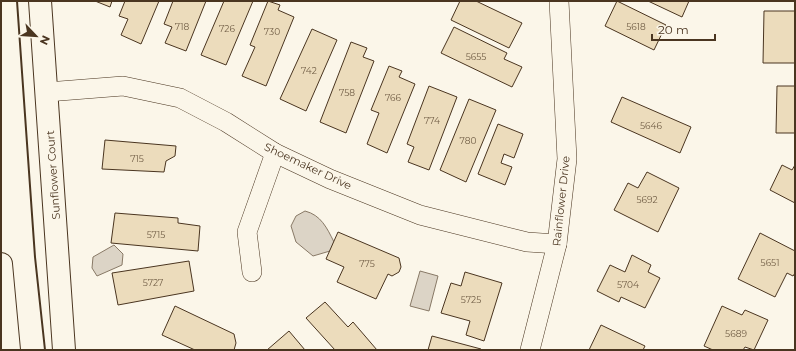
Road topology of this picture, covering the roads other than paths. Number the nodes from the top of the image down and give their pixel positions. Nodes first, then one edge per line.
1 (40, 1) edge
2 (559, 1) edge
3 (47, 92) junction
4 (275, 153) junction
5 (557, 244) junction
6 (1, 264) edge
7 (252, 272) dead end
8 (9, 350) edge
9 (64, 350) edge
10 (530, 350) edge

1 - 3 main road, Sunflower Court
2 - 5 street, Rainflower Drive
3 - 4 street, Shoemaker Drive
3 - 9 main road, Sunflower Court
4 - 5 street, Shoemaker Drive
4 - 7 street
5 - 10 street, Rainflower Drive
6 - 8 main road

